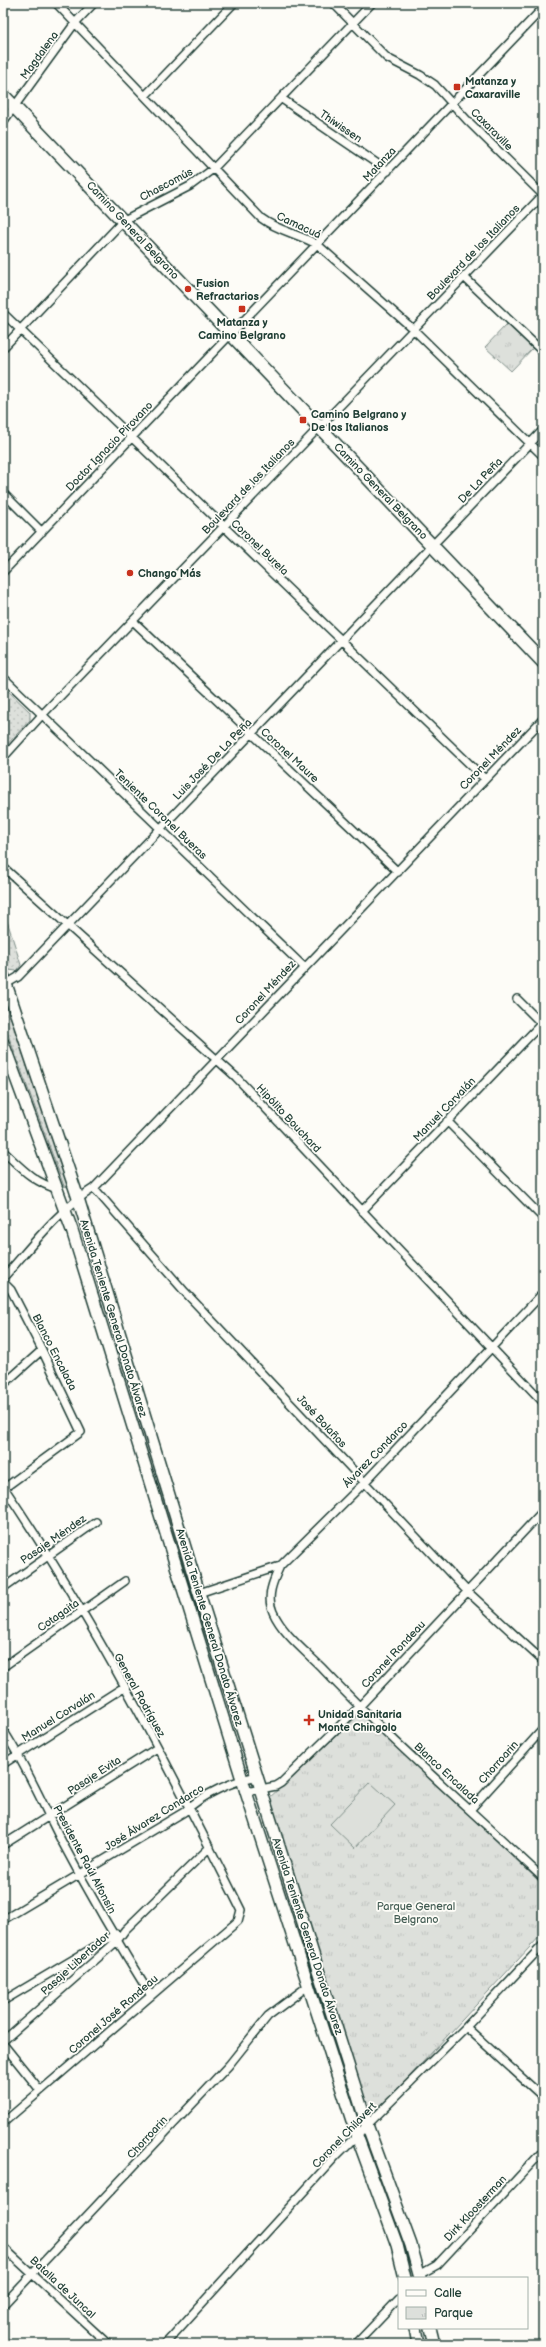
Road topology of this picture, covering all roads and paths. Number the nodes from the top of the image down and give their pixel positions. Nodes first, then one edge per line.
1 (56, 3) edge
2 (94, 3) edge
3 (234, 3) edge
4 (334, 3) edge
5 (372, 3) edge
6 (543, 8) edge
7 (75, 23) junction
8 (354, 24) junction
9 (3, 95) edge
10 (145, 96) junction
11 (282, 99) junction
12 (452, 102) junction
13 (15, 108) junction
14 (3, 122) edge
15 (213, 169) junction
16 (388, 171) junction
17 (543, 195) edge
18 (124, 220) junction
19 (318, 245) junction
20 (464, 277) junction
21 (3, 314) edge
22 (20, 330) junction
23 (413, 330) junction
24 (231, 335) junction
25 (3, 348) edge
26 (543, 352) edge
27 (321, 428) junction
28 (543, 430) edge
29 (131, 439) junction
30 (530, 444) junction
31 (543, 456) edge
32 (3, 493) edge
33 (224, 527) junction
34 (42, 532) junction
35 (433, 546) junction
36 (3, 572) edge
37 (133, 622) junction
38 (341, 640) junction
39 (543, 662) edge
40 (3, 677) edge
41 (41, 716) junction
42 (543, 720) edge
43 (251, 733) junction
44 (3, 758) edge
45 (485, 779) junction
46 (161, 828) junction
47 (3, 867) edge
48 (398, 872) junction
49 (69, 925) junction
50 (304, 967) junction
51 (4, 980) edge
52 (517, 999) dead end
53 (543, 1024) edge
54 (3, 1043) edge
55 (216, 1060) junction
56 (447, 1120) junction
57 (3, 1150) edge
58 (94, 1188) junction
59 (58, 1189) junction
60 (78, 1198) junction
61 (64, 1210) junction
62 (362, 1211) junction
63 (543, 1218) edge
64 (3, 1278) edge
65 (3, 1282) edge
66 (543, 1293) edge
67 (491, 1348) junction
68 (42, 1350) junction
69 (3, 1385) edge
70 (543, 1402) edge
71 (365, 1482) junction
72 (4, 1487) edge
73 (543, 1511) edge
74 (96, 1522) dead end
75 (48, 1557) junction
76 (280, 1566) junction
77 (125, 1581) dead end
78 (3, 1588) edge
79 (467, 1590) junction
80 (199, 1593) junction
81 (81, 1612) junction
82 (543, 1661) edge
83 (3, 1667) edge
84 (124, 1687) junction
85 (360, 1706) junction
86 (543, 1729) edge
87 (3, 1730) edge
88 (157, 1748) junction
89 (18, 1754) junction
90 (3, 1764) edge
91 (258, 1776) junction
92 (242, 1779) junction
93 (262, 1789) junction
94 (246, 1792) junction
95 (189, 1807) junction
96 (470, 1810) junction
97 (49, 1817) junction
98 (3, 1845) edge
99 (210, 1847) junction
100 (80, 1876) junction
101 (543, 1878) edge
102 (3, 1920) edge
103 (238, 1921) joint
104 (115, 1938) junction
105 (543, 1946) edge
106 (308, 1986) junction
107 (151, 1996) junction
108 (3, 2001) edge
109 (466, 2027) junction
110 (3, 2041) edge
111 (3, 2044) edge
112 (40, 2090) junction
113 (543, 2097) edge
114 (3, 2123) edge
115 (368, 2125) junction
116 (357, 2136) junction
117 (543, 2151) edge
118 (3, 2247) edge
119 (32, 2274) junction
120 (420, 2276) edge
121 (405, 2277) edge
122 (398, 2300) edge
123 (3, 2305) edge
124 (415, 2329) edge
125 (430, 2329) edge
126 (108, 2344) edge
127 (165, 2344) edge
128 (356, 2344) edge
129 (418, 2344) edge
130 (434, 2344) edge

1 - 7 street, Camacuá
2 - 7 street, Magdalena
3 - 10 street
4 - 8 street, Caxaraville
5 - 8 street, Chascomús
6 - 12 street, Matanza
7 - 10 street, Camacuá
7 - 13 street, Magdalena
8 - 11 street, Chascomús
8 - 12 street, Caxaraville
9 - 13 main road, Camino General Belgrano
10 - 15 street, Camacuá
11 - 15 street, Chascomús
11 - 16 street, Thiwissen
12 - 16 street, Matanza
12 - 17 street, Caxaraville
13 - 14 street, Magdalena
13 - 18 main road, Camino General Belgrano
15 - 18 street, Chascomús
15 - 19 street, Camacuá
16 - 19 street, Matanza
17 - 20 street, Boulevard de los Italianos
18 - 22 street, Chascomús
18 - 24 main road, Camino General Belgrano
19 - 23 street, Camacuá
19 - 24 street, Matanza
20 - 23 street, Boulevard de los Italianos
20 - 26 street
21 - 22 street, Coronel Burela
22 - 25 street, Chascomús
22 - 29 street, Coronel Burela
23 - 27 street, Boulevard de los Italianos
23 - 30 street, Camacuá
24 - 27 main road, Camino General Belgrano
24 - 29 street, Doctor Ignacio Pirovano
27 - 33 street, Boulevard de los Italianos
27 - 35 main road, Camino General Belgrano
28 - 30 street, De La Peña
29 - 33 street, Coronel Burela
29 - 34 street, Doctor Ignacio Pirovano
30 - 31 street, Camacuá
30 - 35 street, De La Peña
32 - 34 street
33 - 37 street, Boulevard de los Italianos
33 - 38 street, Coronel Burela
34 - 36 street, Doctor Ignacio Pirovano
35 - 38 street, Luis José De La Peña
35 - 39 main road, Camino General Belgrano
37 - 41 street, Boulevard de los Italianos
37 - 43 street, Coronel Maure
38 - 43 street, Luis José De La Peña
38 - 45 street, Coronel Burela
40 - 41 street, Teniente Coronel Bueras
41 - 44 street, Boulevard de los Italianos
41 - 46 street, Teniente Coronel Bueras
42 - 45 street, Coronel Méndez
43 - 46 street, Luis José De La Peña
43 - 48 street, Coronel Maure
45 - 48 street, Coronel Méndez
46 - 49 street, Luis José De La Peña
46 - 50 street, Teniente Coronel Bueras
47 - 49 street, Hipólito Bouchard
48 - 50 street, Coronel Méndez
49 - 51 street, Luis José De La Peña
49 - 55 street, Hipólito Bouchard
50 - 55 street, Coronel Méndez
51 - 60 main road, Avenida Teniente General Donato Álvarez
52 - 53 street
53 - 56 street, Manuel Corvalán
54 - 59 main road, Avenida Teniente General Donato Álvarez
55 - 58 street, Coronel Méndez
55 - 62 street, Hipólito Bouchard
56 - 62 street, Manuel Corvalán
56 - 63 street
57 - 59 street
58 - 60 street, Coronel Méndez
58 - 71 street, José Bolaños
59 - 61 main road, Avenida Teniente General Donato Álvarez
60 - 61 street, Coronel Méndez
60 - 80 main road, Avenida Teniente General Donato Álvarez
61 - 64 street, Coronel Méndez
61 - 92 main road, Avenida Teniente General Donato Álvarez
62 - 67 street, Hipólito Bouchard
65 - 68 street, Blanco Encalada
66 - 67 street, Álvarez Condarco
67 - 70 street, Hipólito Bouchard
67 - 71 street, Álvarez Condarco
68 - 69 street
68 - 72 street, Blanco Encalada
71 - 76 street, Álvarez Condarco
71 - 79 street, José Bolaños
72 - 75 street, General Rodríguez
73 - 79 street, Coronel Rondeau
74 - 75 street, Pasaje Méndez
75 - 78 street, Pasaje Méndez
75 - 81 street, General Rodríguez
76 - 80 street, Álvarez Condarco
76 - 85 street, Blanco Encalada
77 - 81 street, Cotagaita
79 - 82 street, José Bolaños
79 - 85 street, Coronel Rondeau
80 - 91 main road, Avenida Teniente General Donato Álvarez
81 - 83 street, Cotagaita
81 - 84 street, General Rodríguez
84 - 88 street, General Rodríguez
84 - 89 street, Manuel Corvalán
85 - 93 street, Coronel Rondeau
85 - 96 street, Blanco Encalada
86 - 96 street, Chorroarin
87 - 89 street, Presidente Raúl Alfonsín
88 - 95 street, General Rodríguez
88 - 97 street, Pasaje Evita
89 - 90 street, Manuel Corvalán
89 - 97 street, Presidente Raúl Alfonsín
91 - 92 street, José Álvarez Condarco
91 - 93 main road, Avenida Teniente General Donato Álvarez
92 - 94 main road, Avenida Teniente General Donato Álvarez
92 - 95 street, José Álvarez Condarco
93 - 94 street, Coronel Rondeau
93 - 115 main road, Avenida Teniente General Donato Álvarez
94 - 106 main road, Avenida Teniente General Donato Álvarez
95 - 99 street, General Rodríguez
95 - 100 street, José Álvarez Condarco
96 - 101 street, Blanco Encalada
97 - 98 street, Pasaje Evita
97 - 100 street, Presidente Raúl Alfonsín
99 - 103 street, General Rodríguez
99 - 104 street, Pasaje Libertador
100 - 102 street, José Álvarez Condarco
100 - 104 street, Presidente Raúl Alfonsín
103 - 107 street, Coronel José Rondeau
104 - 107 street, Presidente Raúl Alfonsín
104 - 108 street
104 - 110 street, Pasaje Libertador
105 - 109 street, Coronel Chilavert
106 - 116 main road, Avenida Teniente General Donato Álvarez
106 - 119 street, Chorroarin
107 - 112 street, Coronel José Rondeau
109 - 113 street
109 - 115 street, Coronel Chilavert
111 - 112 street
112 - 114 street, Coronel José Rondeau
115 - 116 street, Coronel Chilavert
115 - 120 main road, Avenida Teniente General Donato Álvarez
116 - 121 main road, Avenida Teniente General Donato Álvarez
116 - 127 street, Coronel Chilavert
117 - 120 street, Dirk Kloosterman
118 - 119 street, Batalla de Juncal
119 - 123 street, Chorroarin
119 - 126 street, Batalla de Juncal
122 - 128 street
124 - 129 main road
125 - 130 main road

